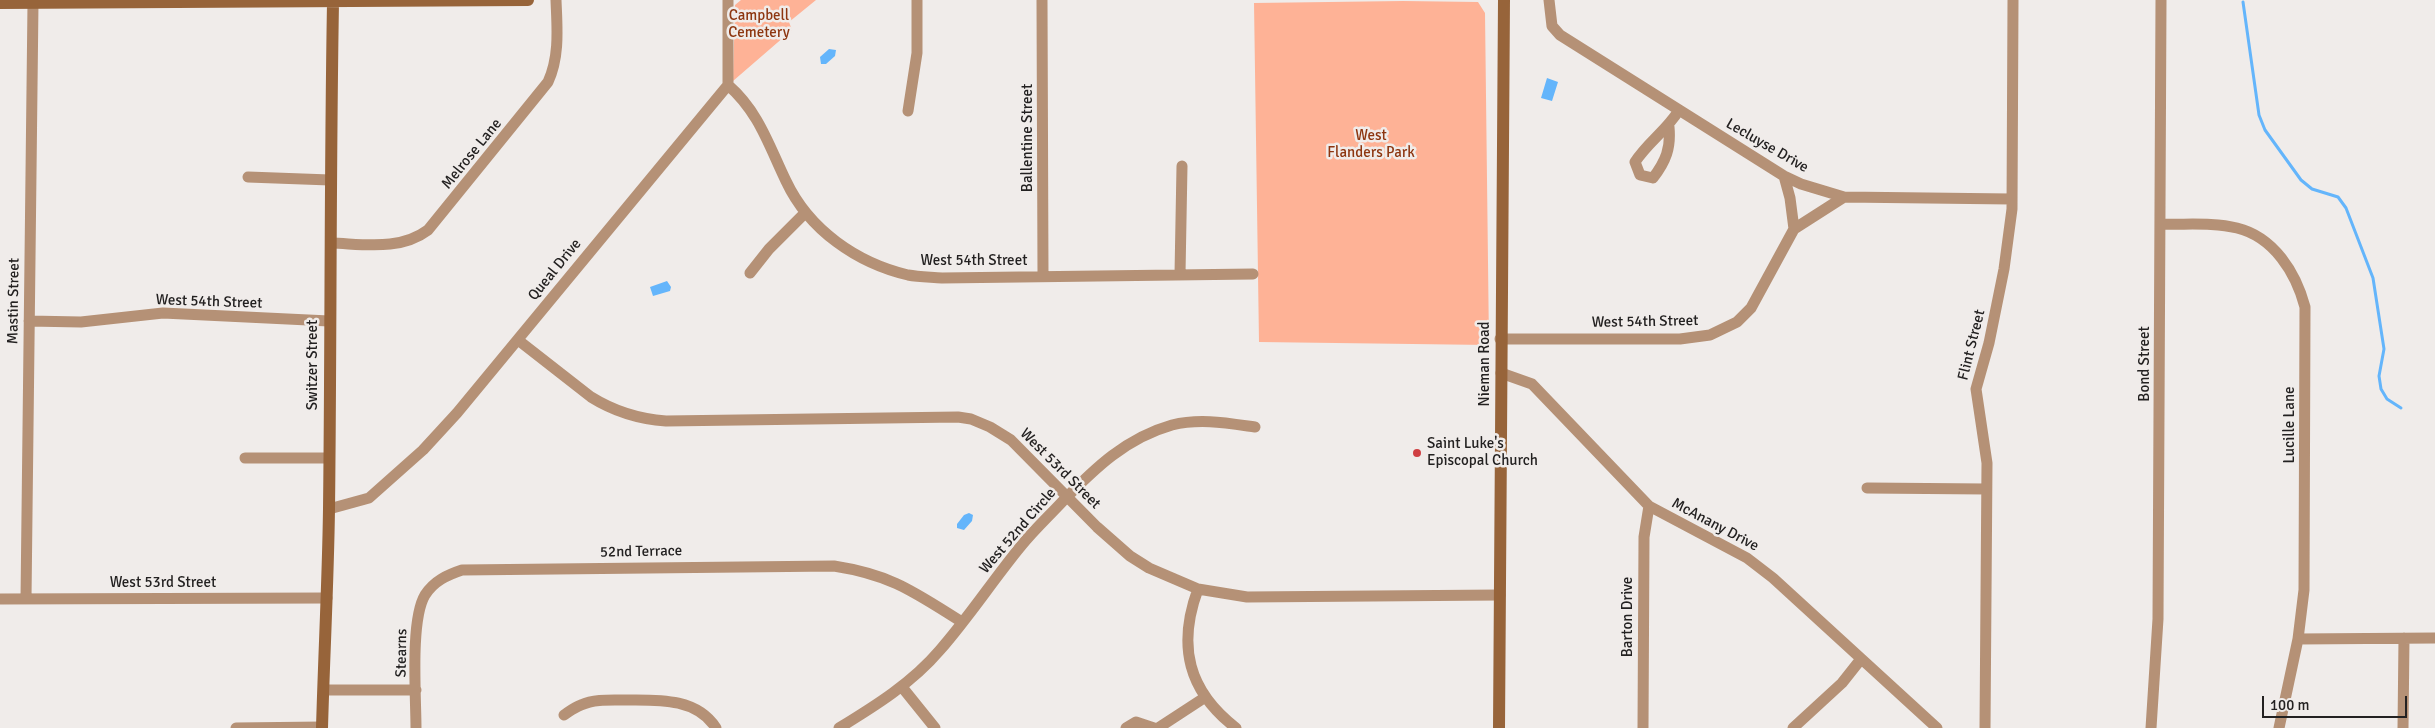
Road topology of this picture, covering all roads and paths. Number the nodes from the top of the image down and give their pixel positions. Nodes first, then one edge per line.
1 (528, 0) edge
2 (556, 0) edge
3 (728, 0) edge
4 (917, 0) edge
5 (1042, 0) edge
6 (1504, 0) edge
7 (1549, 0) edge
8 (2014, 0) edge
9 (2161, 0) edge
10 (109, 1) edge
11 (234, 1) edge
12 (418, 1) edge
13 (0, 3) edge
14 (33, 3) junction
15 (332, 3) junction
16 (728, 85) junction
17 (1679, 110) junction
18 (908, 111) dead end
19 (1669, 127) dead end
20 (1182, 166) dead end
21 (1784, 176) junction
22 (248, 177) dead end
23 (330, 180) junction
24 (1844, 197) junction
25 (2011, 199) junction
26 (805, 213) junction
27 (2160, 224) junction
28 (1794, 228) junction
29 (331, 243) junction
30 (750, 273) dead end
31 (1180, 274) junction
32 (1253, 274) dead end
33 (1043, 276) junction
34 (29, 321) junction
35 (329, 321) junction
36 (1500, 339) junction
37 (518, 340) junction
38 (1501, 373) junction
39 (1254, 426) dead end
40 (245, 458) dead end
41 (329, 458) junction
42 (1868, 488) dead end
43 (1986, 488) junction
44 (1067, 497) junction
45 (1649, 506) junction
46 (329, 509) junction
47 (435, 583) joint
48 (1198, 589) junction
49 (1500, 595) junction
50 (326, 598) junction
51 (0, 599) edge
52 (26, 599) junction
53 (962, 622) junction
54 (2404, 638) junction
55 (2435, 638) edge
56 (2298, 639) junction
57 (1861, 659) junction
58 (902, 687) junction
59 (324, 690) junction
60 (416, 690) junction
61 (1204, 698) junction
62 (564, 715) dead end
63 (236, 728) edge
64 (322, 728) edge
65 (416, 728) edge
66 (716, 728) edge
67 (838, 728) edge
68 (935, 728) edge
69 (1126, 728) edge
70 (1156, 728) edge
71 (1236, 728) edge
72 (1499, 728) edge
73 (1643, 728) edge
74 (1793, 728) edge
75 (1937, 728) edge
76 (1985, 728) edge
77 (2151, 728) edge
78 (2279, 728) edge
79 (2404, 728) edge

1 - 12 street
2 - 29 street, Melrose Lane
3 - 16 street
4 - 18 street
5 - 33 street, Ballentine Street
6 - 36 street, Nieman Road
7 - 17 street, Lecluyse Drive
8 - 25 street, Flint Street
9 - 27 street, Bond Street
10 - 11 street
10 - 14 street
11 - 15 street
12 - 15 street
13 - 14 street
14 - 34 street, Mastin Street
15 - 23 street, Switzer Street
16 - 26 street, West 54th Street
16 - 37 street, Queal Drive
17 - 19 street
17 - 21 street, Lecluyse Drive
20 - 31 street
21 - 24 street, Lecluyse Drive
21 - 28 street
22 - 23 street
23 - 29 street, Switzer Street
24 - 25 street
24 - 28 street, West 54th Street
25 - 43 street, Flint Street
26 - 30 street
26 - 33 street, West 54th Street
27 - 56 street, Lucille Lane
27 - 77 street, Bond Street
28 - 36 street, West 54th Street
29 - 35 street, Switzer Street
31 - 32 street, West 54th Street
31 - 33 street, West 54th Street
34 - 35 street, West 54th Street
34 - 52 street, Mastin Street
35 - 41 street, Switzer Street
36 - 38 street, Nieman Road
37 - 44 street, West 53rd Street
37 - 46 street, Queal Drive
38 - 45 street, McAnany Drive
38 - 49 street, Nieman Road
39 - 44 street, West 52nd Circle
40 - 41 street
41 - 46 street, Switzer Street
42 - 43 street
43 - 76 street, Flint Street
44 - 48 street, West 53rd Street
44 - 53 street, West 52nd Circle
45 - 57 street, McAnany Drive
45 - 73 street, Barton Drive
46 - 50 street, Switzer Street
47 - 53 street, 52nd Terrace
47 - 60 street, Stearns
48 - 49 street, West 53rd Street
48 - 61 street
49 - 72 street, Nieman Road
50 - 52 street, West 53rd Street
50 - 59 street, Switzer Street
51 - 52 street, West 53rd Street
53 - 58 street, West 52nd Circle
54 - 55 street
54 - 56 street
54 - 79 street
56 - 78 street, Lucille Lane
57 - 74 street
57 - 75 street, McAnany Drive
58 - 67 street, West 52nd Circle
58 - 68 street
59 - 60 street
59 - 64 street, Switzer Street
60 - 65 street, Stearns
61 - 70 street
61 - 71 street
62 - 66 street
63 - 64 street
69 - 70 street

